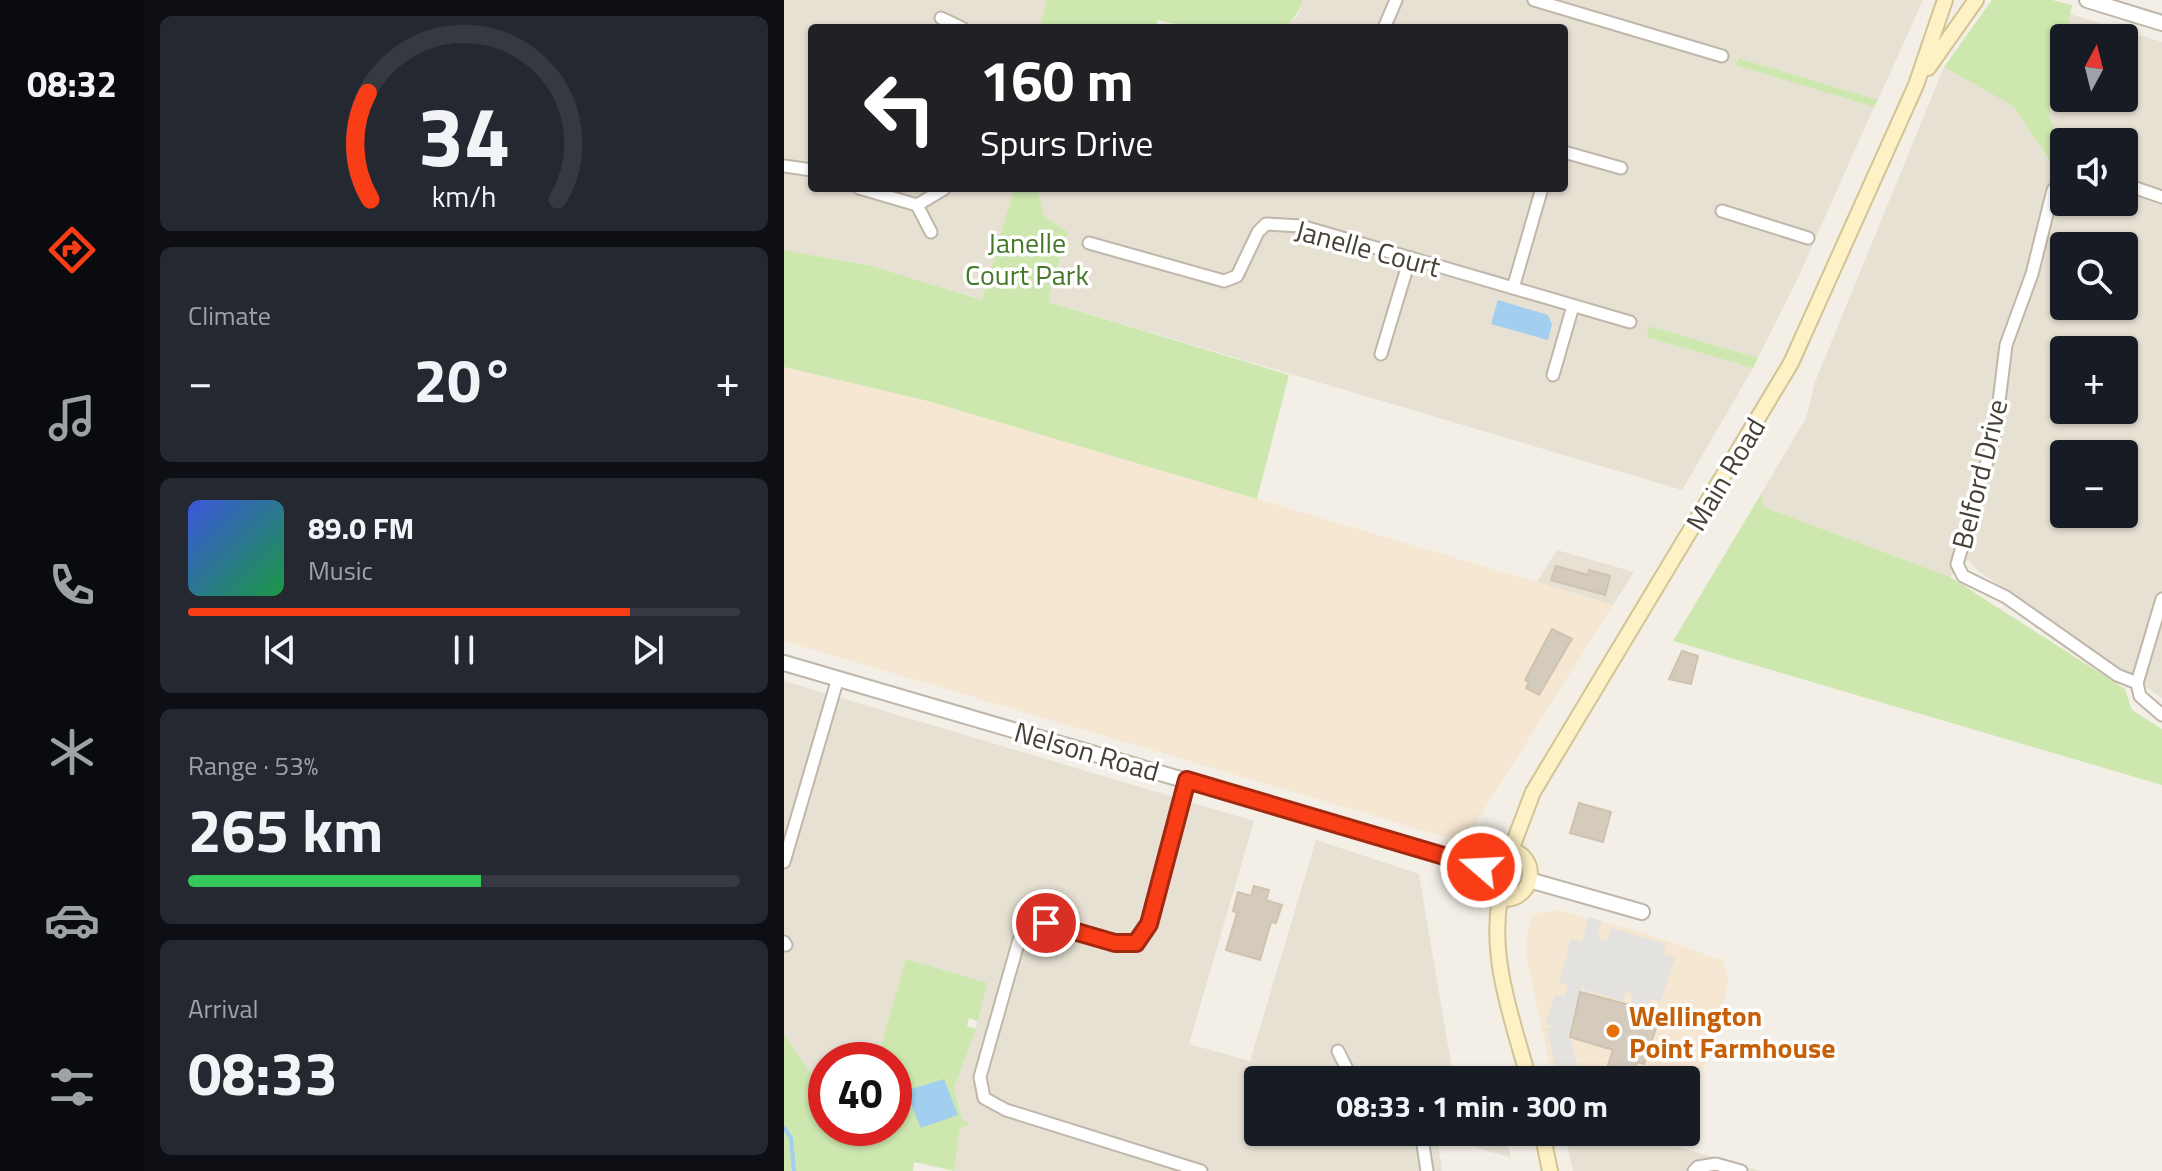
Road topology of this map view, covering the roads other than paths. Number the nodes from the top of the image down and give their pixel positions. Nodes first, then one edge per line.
1 (1396, 0) edge
2 (1534, 0) edge
3 (1945, 0) edge
4 (1976, 0) edge
5 (2087, 0) edge
6 (941, 18) dead end
7 (2162, 23) edge
8 (954, 24) edge
9 (1386, 24) edge
10 (1722, 56) dead end
11 (1916, 85) junction
12 (1568, 153) edge
13 (784, 166) edge
14 (1621, 168) dead end
15 (808, 169) edge
16 (2138, 189) edge
17 (873, 192) edge
18 (939, 192) edge
19 (1541, 192) edge
20 (2162, 197) edge
21 (2050, 202) edge
22 (917, 205) junction
23 (1722, 211) dead end
24 (931, 232) dead end
25 (1808, 238) dead end
26 (1089, 243) dead end
27 (1410, 258) junction
28 (1513, 288) junction
29 (1573, 306) junction
30 (1630, 322) dead end
31 (1381, 354) dead end
32 (1553, 375) dead end
33 (2162, 599) edge
34 (784, 663) edge
35 (838, 678) junction
36 (2137, 683) junction
37 (2162, 715) edge
38 (1187, 780) junction
39 (1511, 850) junction
40 (784, 862) edge
41 (1481, 867) junction
42 (1529, 880) junction
43 (1500, 898) junction
44 (1642, 912) dead end
45 (1338, 1051) dead end
46 (1346, 1066) edge
47 (1525, 1066) edge
48 (1423, 1146) edge
49 (1545, 1146) edge
50 (1201, 1171) edge
51 (1427, 1171) edge
52 (1550, 1171) edge
53 (1694, 1171) edge
54 (1741, 1171) edge

1 - 9 street
2 - 10 street
3 - 11 main road, Main Road
4 - 11 main road, Main Road
5 - 7 street
6 - 8 street
11 - 39 main road, Main Road
12 - 14 street
13 - 15 street
16 - 20 street
17 - 22 street
18 - 22 street
19 - 28 street
21 - 36 street, Belford Drive
22 - 24 street
23 - 25 street
26 - 27 street, Janelle Court
27 - 28 street, Janelle Court
27 - 31 street
28 - 29 street, Janelle Court
29 - 30 street, Janelle Court
29 - 32 street
33 - 36 street
34 - 35 street, Nelson Road
35 - 38 street, Nelson Road
35 - 40 street
36 - 37 street, Belford Drive
38 - 41 street, Nelson Road
38 - 50 street
39 - 41 main road
39 - 42 main road
41 - 43 main road
42 - 43 main road
42 - 44 street
43 - 47 main road
45 - 46 street
48 - 51 street
49 - 52 main road
53 - 54 street

